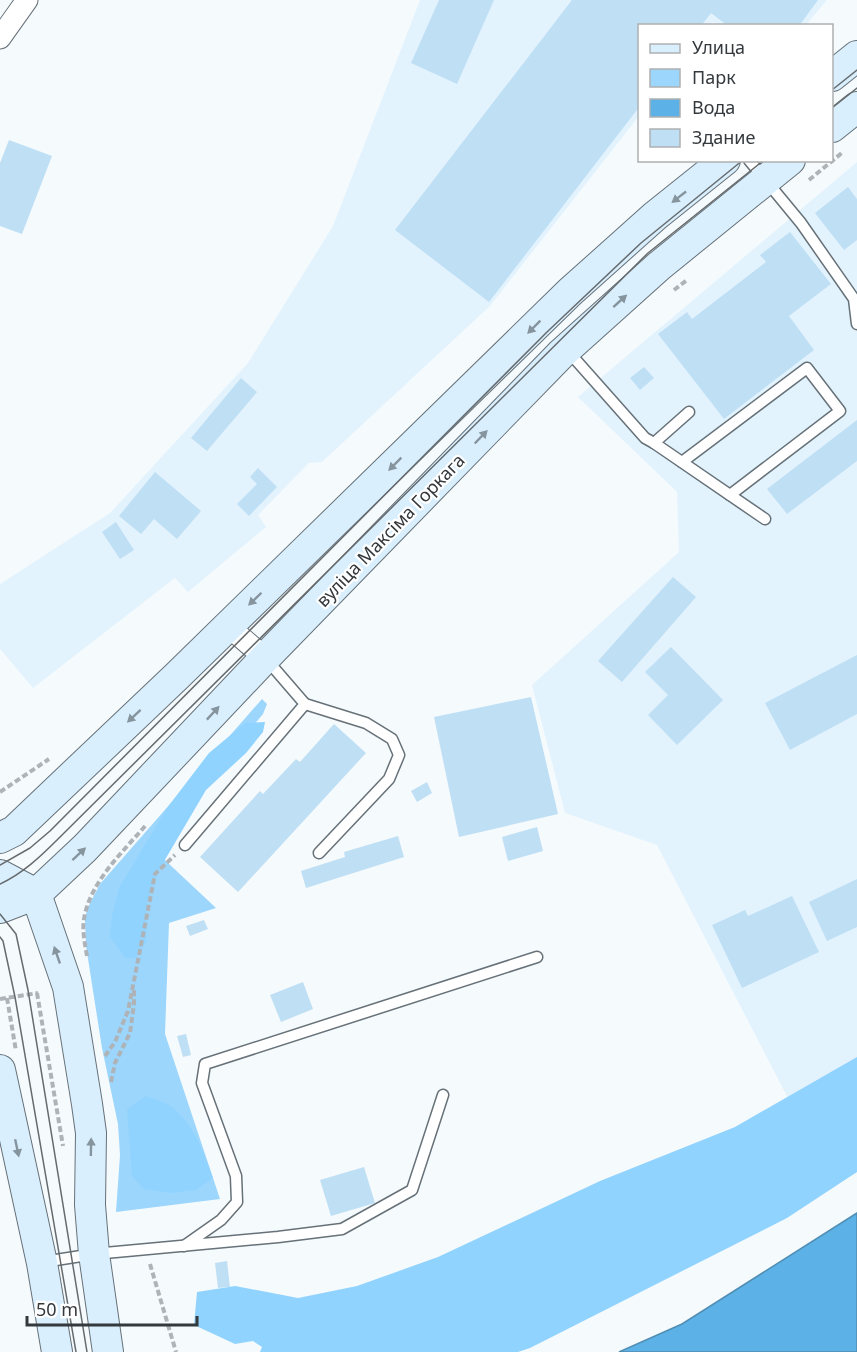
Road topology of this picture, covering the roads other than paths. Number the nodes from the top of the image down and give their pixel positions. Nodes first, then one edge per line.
1 (27, 0) edge
2 (0, 38) edge
3 (857, 56) edge
4 (833, 74) edge
5 (857, 107) edge
6 (840, 137) edge
7 (722, 162) edge
8 (788, 162) edge
9 (766, 181) edge
10 (856, 297) edge
11 (857, 324) edge
12 (567, 349) junction
13 (689, 412) dead end
14 (654, 443) junction
15 (682, 462) junction
16 (730, 495) junction
17 (765, 519) dead end
18 (228, 626) junction
19 (265, 658) junction
20 (305, 704) junction
21 (0, 838) edge
22 (185, 845) road end
23 (319, 853) dead end
24 (0, 874) edge
25 (36, 894) junction
26 (0, 908) edge
27 (537, 957) dead end
28 (0, 1070) edge
29 (443, 1095) dead end
30 (3, 1102) edge
31 (184, 1246) junction
32 (94, 1254) junction
33 (42, 1263) junction
34 (57, 1352) edge
35 (108, 1352) edge

1 - 2 street
3 - 4 main road
5 - 6 main road
7 -> 18 main road
8 - 9 main road, вуліца Максіма Горкага
9 - 10 lane
12 -> 9 main road, вуліца Максіма Горкага
10 - 11 lane
12 - 14 lane
19 -> 12 main road, вуліца Максіма Горкага
13 - 14 lane
14 - 15 lane
15 - 16 lane
15 - 16 lane
16 - 17 lane
18 - 19 street
18 -> 21 main road
19 - 20 lane
25 -> 19 main road, вуліца Максіма Горкага
20 - 22 lane
20 - 23 lane
24 - 25 main road
25 - 26 main road, вуліца Максіма Горкага
32 -> 25 main road
27 - 31 lane
28 - 30 main road
29 - 31 lane
30 -> 33 main road
31 - 32 lane
32 - 33 lane
32 - 35 main road
33 - 34 main road

